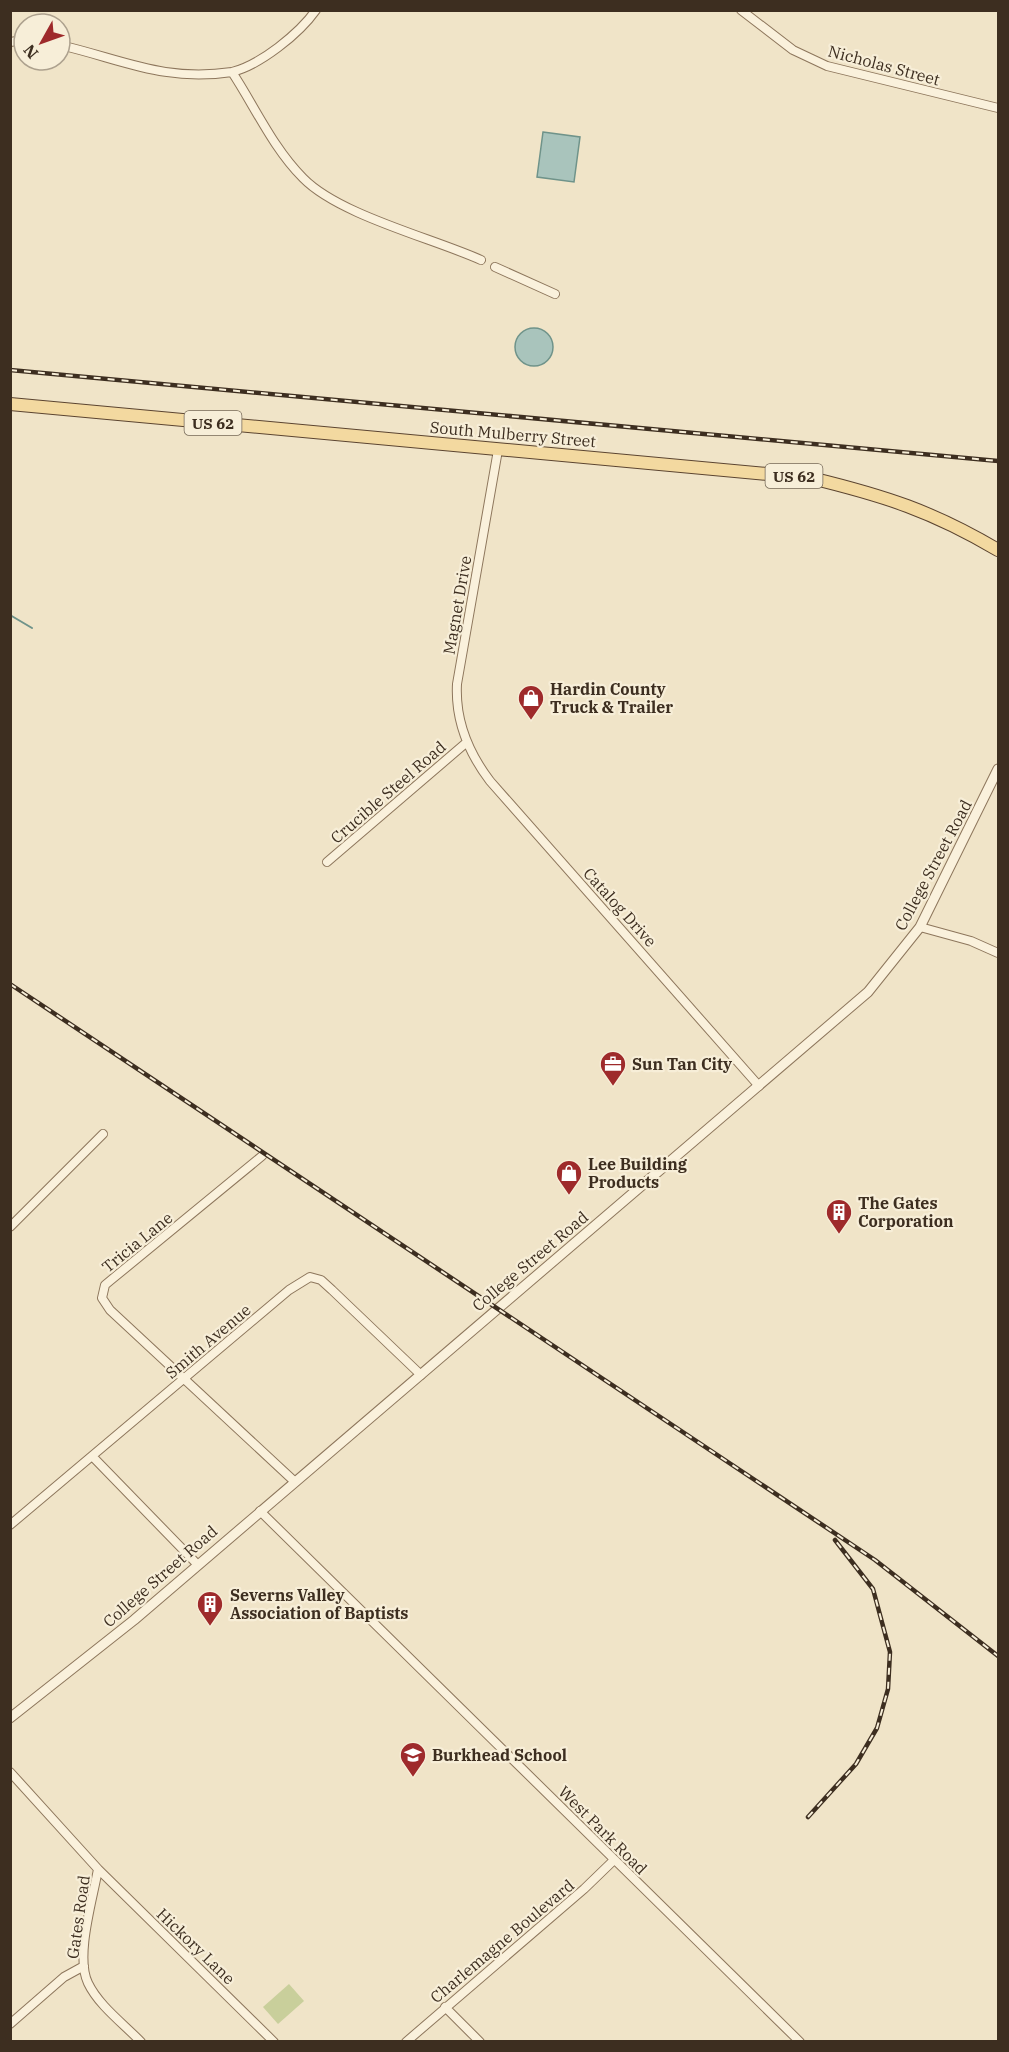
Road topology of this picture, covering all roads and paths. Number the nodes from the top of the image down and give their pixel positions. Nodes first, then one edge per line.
1 (316, 10) edge
2 (741, 10) edge
3 (72, 48) edge
4 (232, 72) junction
5 (999, 108) edge
6 (481, 260) dead end
7 (495, 267) dead end
8 (555, 294) dead end
9 (10, 404) edge
10 (498, 450) junction
11 (999, 550) edge
12 (466, 742) junction
13 (997, 775) edge
14 (327, 862) dead end
15 (920, 927) junction
16 (999, 953) edge
17 (759, 1086) junction
18 (103, 1134) dead end
19 (262, 1156) dead end
20 (10, 1227) edge
21 (421, 1375) junction
22 (184, 1380) junction
23 (93, 1457) junction
24 (294, 1481) junction
25 (260, 1511) junction
26 (10, 1525) edge
27 (197, 1564) junction
28 (10, 1718) edge
29 (10, 1772) edge
30 (614, 1860) junction
31 (98, 1869) junction
32 (84, 1966) junction
33 (445, 2007) junction
34 (10, 2024) edge
35 (141, 2042) edge
36 (274, 2042) edge
37 (406, 2042) edge
38 (480, 2042) edge
39 (800, 2042) edge

1 - 4 street
2 - 5 street, Nicholas Street
3 - 4 street
4 - 6 street
7 - 8 street
9 - 10 main road, South Mulberry Street / US 62
10 - 11 main road, South Mulberry Street / US 62
10 - 12 street, Magnet Drive
12 - 14 street, Crucible Steel Road
12 - 17 street, Catalog Drive
13 - 15 street, College Street Road
15 - 16 street
15 - 17 street, College Street Road
17 - 21 street, College Street Road
18 - 20 street
19 - 22 street, Tricia Lane
21 - 22 street, Smith Avenue
21 - 24 street, College Street Road
22 - 23 street, Smith Avenue
22 - 24 street, Tricia Lane
23 - 26 street, Smith Avenue
23 - 27 street
24 - 25 street, College Street Road
25 - 27 street, College Street Road
25 - 30 street, West Park Road
27 - 28 street, College Street Road
29 - 31 street, Gates Road
30 - 33 street, Charlemagne Boulevard
30 - 39 street, West Park Road
31 - 32 street, Gates Road
31 - 36 street, Hickory Lane
32 - 34 street
32 - 35 street, Gates Road
33 - 37 street, Charlemagne Boulevard
33 - 38 street

